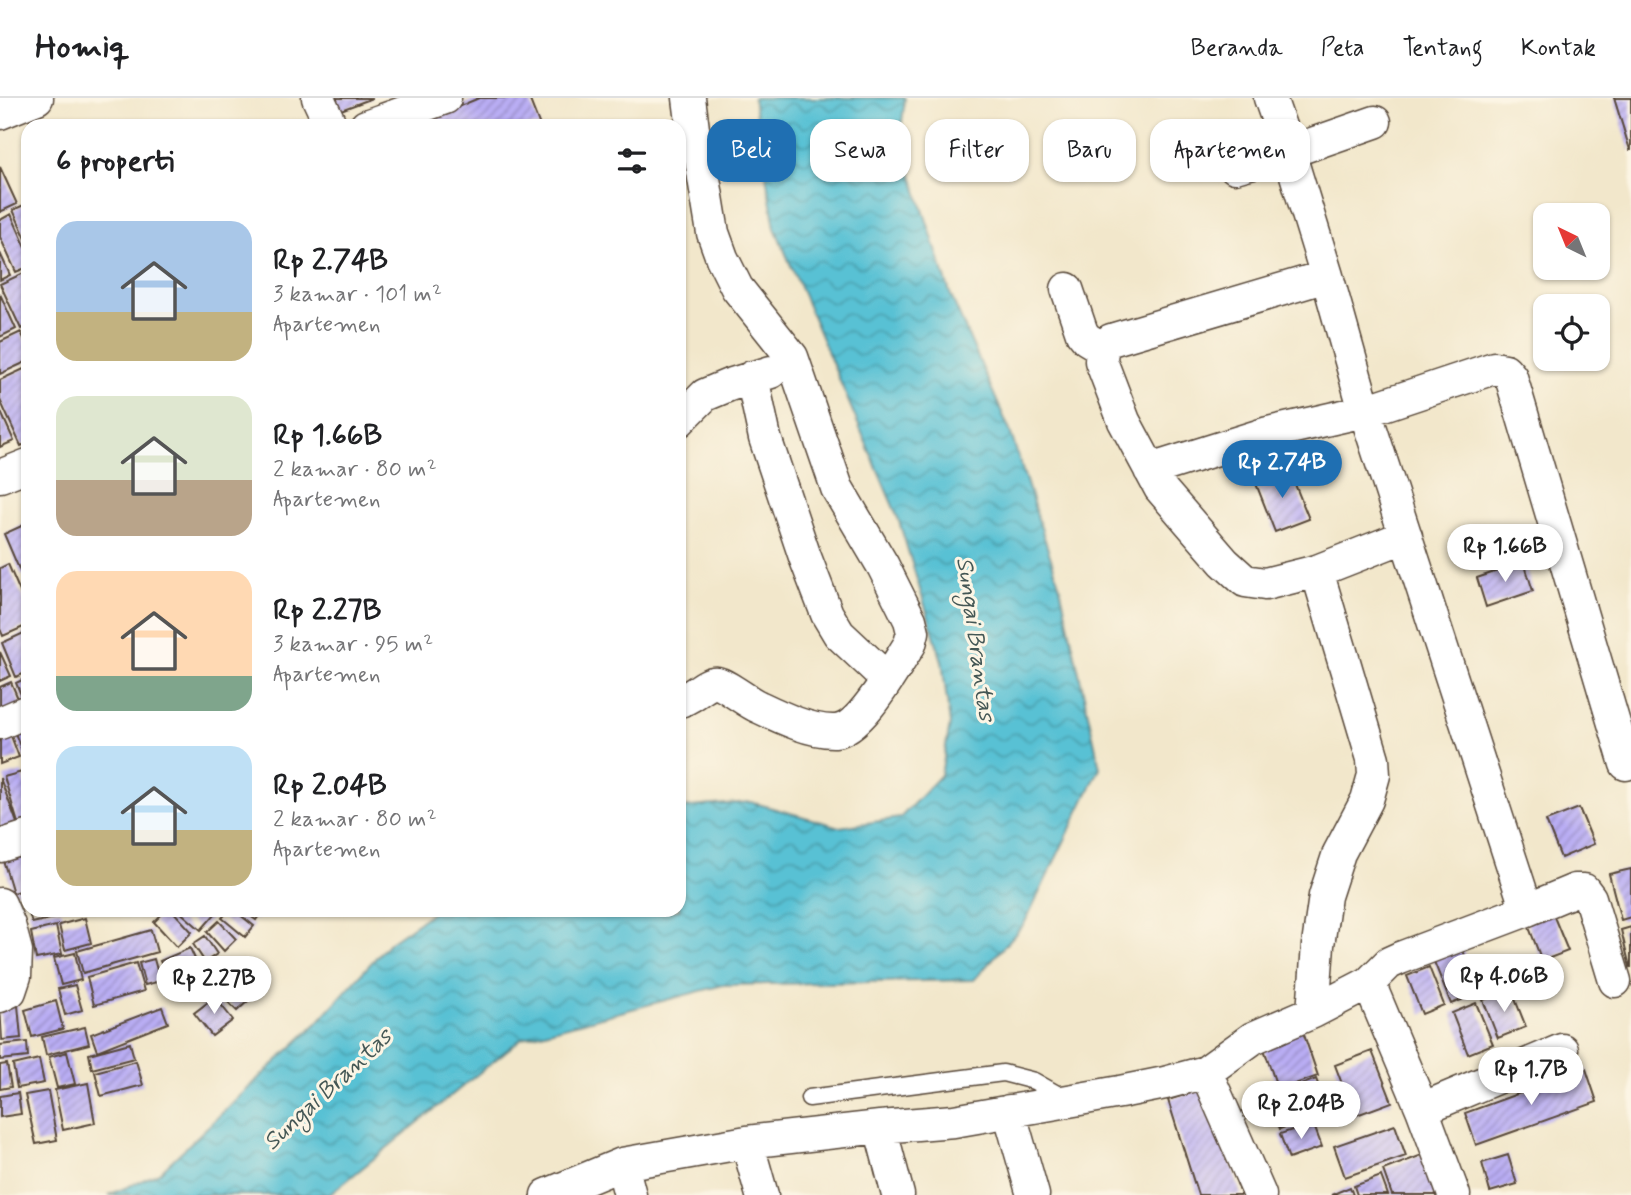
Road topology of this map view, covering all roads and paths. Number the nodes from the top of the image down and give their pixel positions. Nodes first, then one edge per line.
1 (37, 98) edge
2 (318, 98) edge
3 (445, 98) edge
4 (689, 98) edge
5 (1270, 98) edge
6 (0, 113) edge
7 (328, 119) edge
8 (386, 119) edge
9 (1277, 119) edge
10 (1375, 122) dead end
11 (1310, 145) edge
12 (1298, 182) edge
13 (1327, 276) junction
14 (1067, 289) dead end
15 (1102, 348) junction
16 (796, 367) junction
17 (752, 377) junction
18 (1365, 411) junction
19 (686, 414) edge
20 (21, 468) edge
21 (1150, 470) junction
22 (0, 476) edge
23 (1406, 536) junction
24 (1318, 571) junction
25 (887, 679) junction
26 (686, 688) edge
27 (21, 714) edge
28 (0, 723) edge
29 (1626, 764) dead end
30 (21, 838) edge
31 (0, 846) edge
32 (0, 904) edge
33 (1527, 910) junction
34 (1615, 981) dead end
35 (1369, 983) junction
36 (0, 996) edge
37 (1313, 1012) junction
38 (1562, 1050) dead end
39 (1206, 1072) junction
40 (809, 1098) dead end
41 (1069, 1101) junction
42 (1422, 1109) junction
43 (1009, 1111) junction
44 (880, 1127) junction
45 (747, 1142) junction
46 (622, 1164) junction
47 (547, 1195) edge
48 (630, 1195) edge
49 (762, 1195) edge
50 (898, 1195) edge
51 (1032, 1195) edge
52 (1259, 1195) edge
53 (1454, 1195) edge

1 - 6 street
2 - 7 street
3 - 8 street
4 - 16 street
5 - 9 street
10 - 11 street
12 - 13 street
13 - 15 street
13 - 18 street
14 - 15 street
15 - 21 street
16 - 17 street
16 - 25 street
17 - 19 street
17 - 25 street
18 - 21 street
18 - 23 street
18 - 29 street
20 - 22 street
21 - 24 street
23 - 24 street
23 - 33 street
24 - 37 street
25 - 26 street
27 - 28 street
30 - 31 street
32 - 36 street
33 - 34 street
33 - 35 street
35 - 37 street
35 - 42 street
37 - 39 street
38 - 42 street
39 - 41 street
39 - 52 street
40 - 41 lane
41 - 43 street
42 - 53 street
43 - 44 street
43 - 51 street
44 - 45 street
44 - 50 street
45 - 46 street
45 - 49 street
46 - 47 street
46 - 48 street

